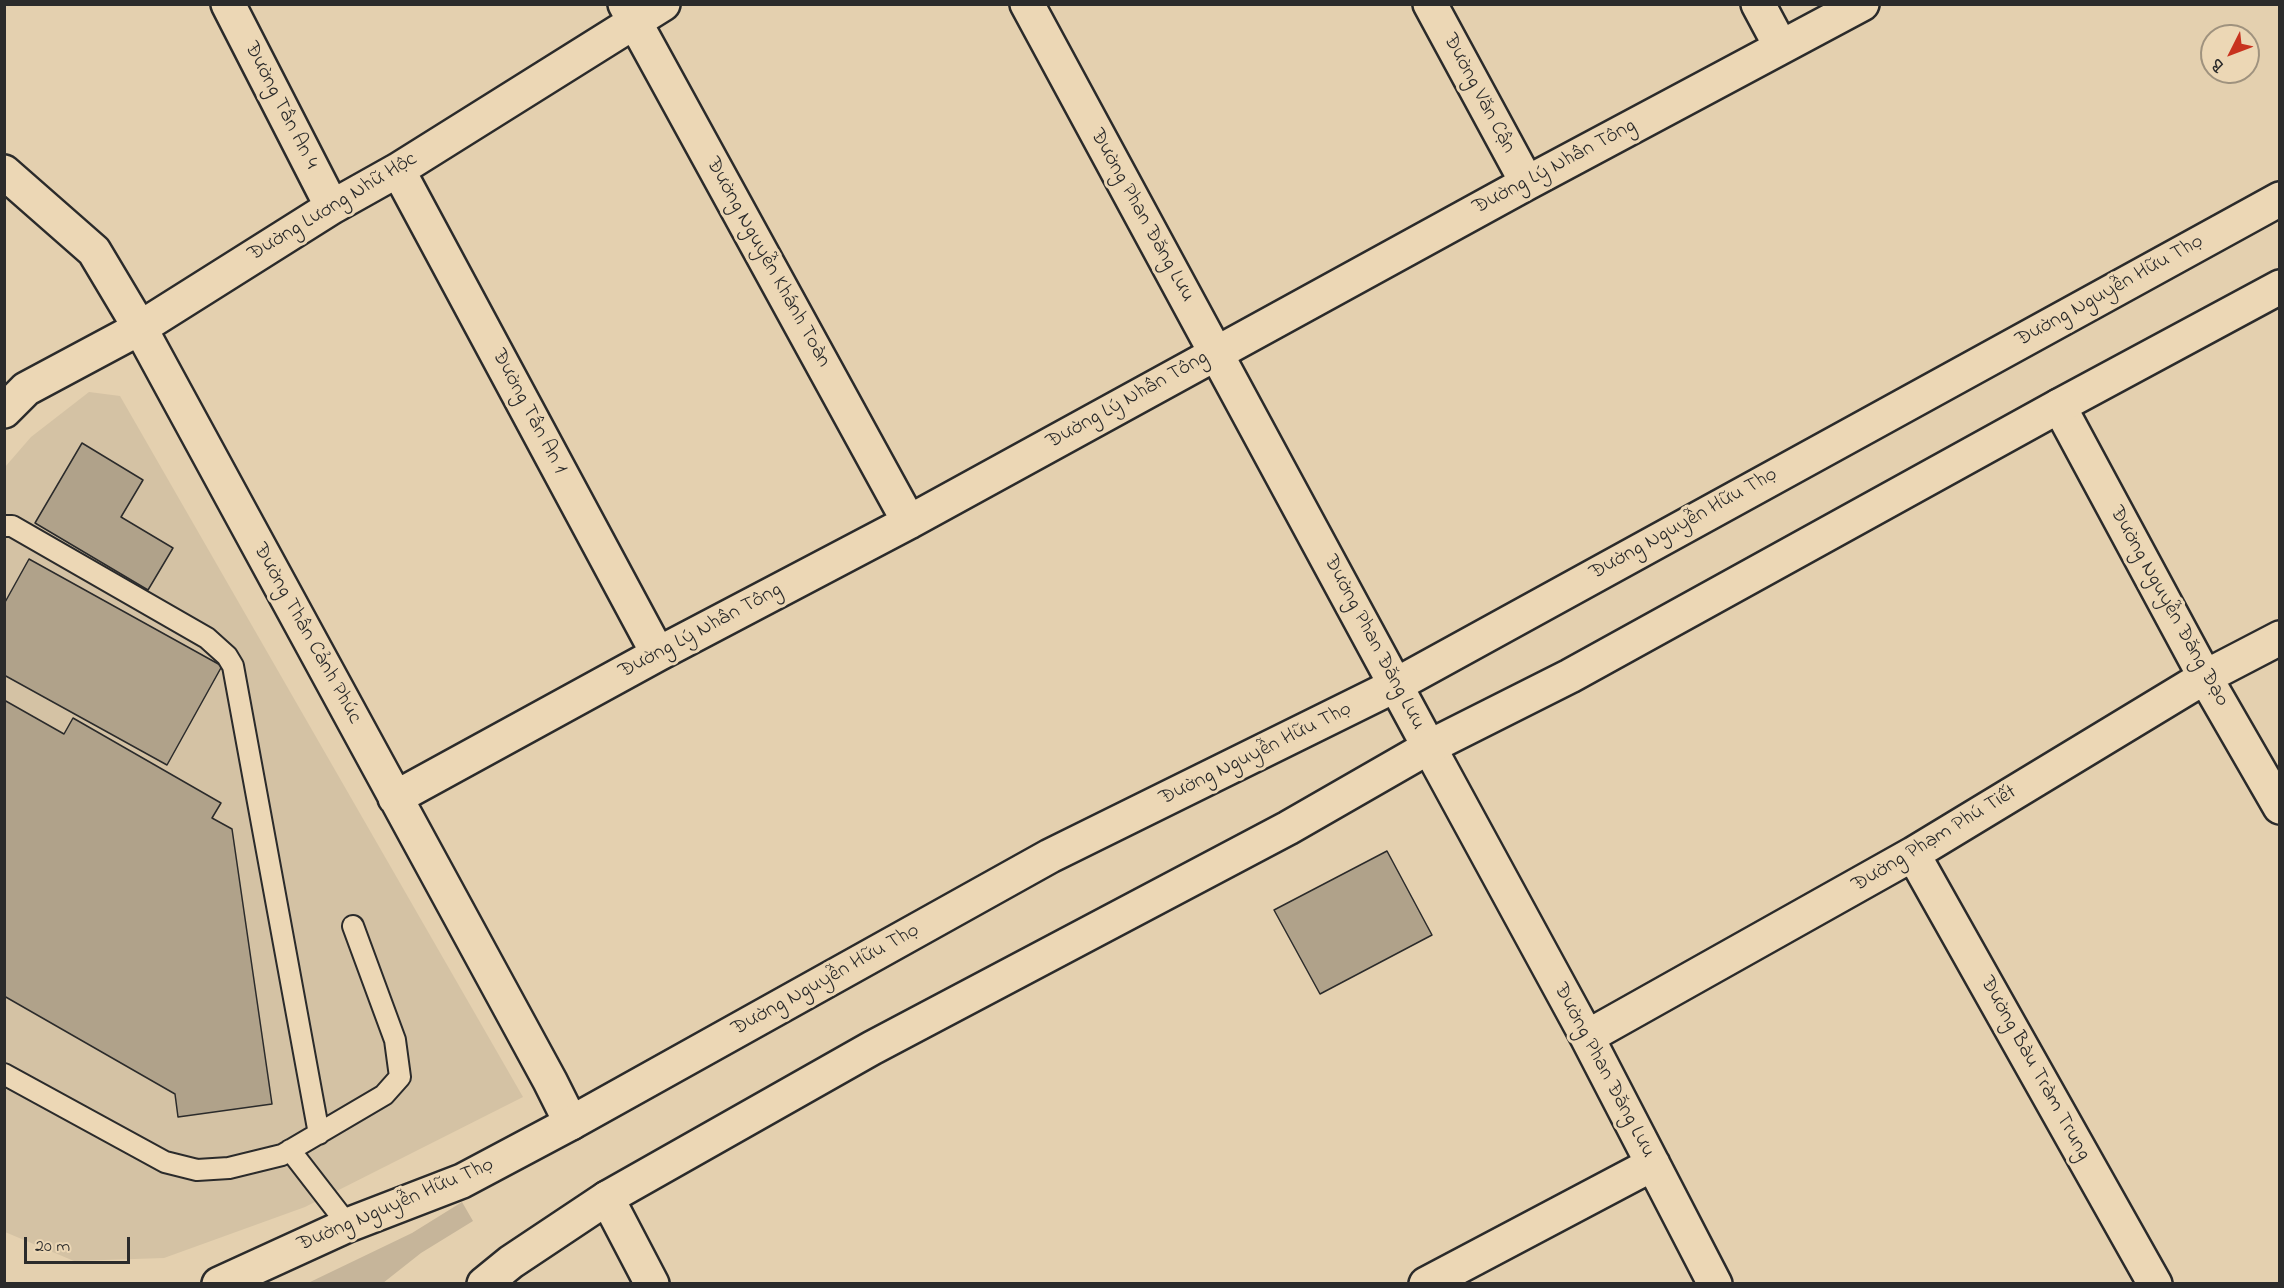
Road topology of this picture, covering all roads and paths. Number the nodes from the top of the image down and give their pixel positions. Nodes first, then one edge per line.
1 (228, 4) edge
2 (663, 4) edge
3 (1027, 4) edge
4 (1430, 4) edge
5 (1758, 4) edge
6 (1862, 4) edge
7 (629, 13) edge
8 (1781, 47) junction
9 (398, 170) junction
10 (4, 172) edge
11 (1527, 183) junction
12 (2280, 199) edge
13 (332, 207) junction
14 (2280, 287) edge
15 (140, 328) junction
16 (1216, 353) junction
17 (2059, 406) junction
18 (4, 411) edge
19 (909, 522) junction
20 (4, 526) edge
21 (2280, 638) edge
22 (657, 654) junction
23 (2205, 677) junction
24 (1394, 686) junction
25 (1429, 747) junction
26 (395, 798) junction
27 (2280, 807) edge
28 (1913, 854) junction
29 (353, 926) dead end
30 (1587, 1037) junction
31 (4, 1074) edge
32 (571, 1123) junction
33 (319, 1134) junction
34 (290, 1150) junction
35 (1653, 1164) junction
36 (607, 1198) junction
37 (348, 1225) junction
38 (219, 1284) edge
39 (484, 1284) edge
40 (652, 1284) edge
41 (1426, 1284) edge
42 (1715, 1284) edge
43 (2155, 1284) edge

1 - 13 street, Đường Tân An 4
2 - 7 street, Đường Lương Nhữ Hộc
3 - 16 street, Đường Phan Đăng Lưu
4 - 11 street, Đường Văn Cận
5 - 8 street
6 - 8 street, Đường Lý Nhân Tông
7 - 9 street, Đường Lương Nhữ Hộc
7 - 19 street, Đường Nguyễn Khánh Toàn
8 - 11 street, Đường Lý Nhân Tông
9 - 13 street, Đường Lương Nhữ Hộc
9 - 22 street, Đường Tân An 1
10 - 15 street, Đường Thân Cảnh Phúc
11 - 16 street, Đường Lý Nhân Tông
12 - 24 street, Đường Nguyễn Hữu Thọ
13 - 15 street, Đường Lương Nhữ Hộc
14 - 17 street
15 - 18 street, Đường Lương Nhữ Hộc
15 - 26 street, Đường Thân Cảnh Phúc
16 - 19 street, Đường Lý Nhân Tông
16 - 24 street, Đường Phan Đăng Lưu
17 - 23 street, Đường Nguyễn Đăng Đạo
17 - 25 street
19 - 22 street, Đường Lý Nhân Tông
20 - 33 lane
21 - 23 street, Đường Phạm Phú Tiết
22 - 26 street, Đường Lý Nhân Tông
23 - 27 street, Đường Nguyễn Đăng Đạo
23 - 28 street, Đường Phạm Phú Tiết
24 - 25 street, Đường Phan Đăng Lưu
24 - 32 street, Đường Nguyễn Hữu Thọ
25 - 30 street, Đường Phan Đăng Lưu
25 - 36 street
26 - 32 street, Đường Thân Cảnh Phúc
28 - 30 street, Đường Phạm Phú Tiết
28 - 43 street, Đường Bàu Tràm Trung
29 - 33 lane
30 - 35 street, Đường Phan Đăng Lưu
31 - 34 lane
32 - 37 street, Đường Nguyễn Hữu Thọ
33 - 34 lane
34 - 37 lane
35 - 41 street
35 - 42 street, Đường Phan Đăng Lưu
36 - 39 street
36 - 40 street
37 - 38 street, Đường Nguyễn Hữu Thọ

